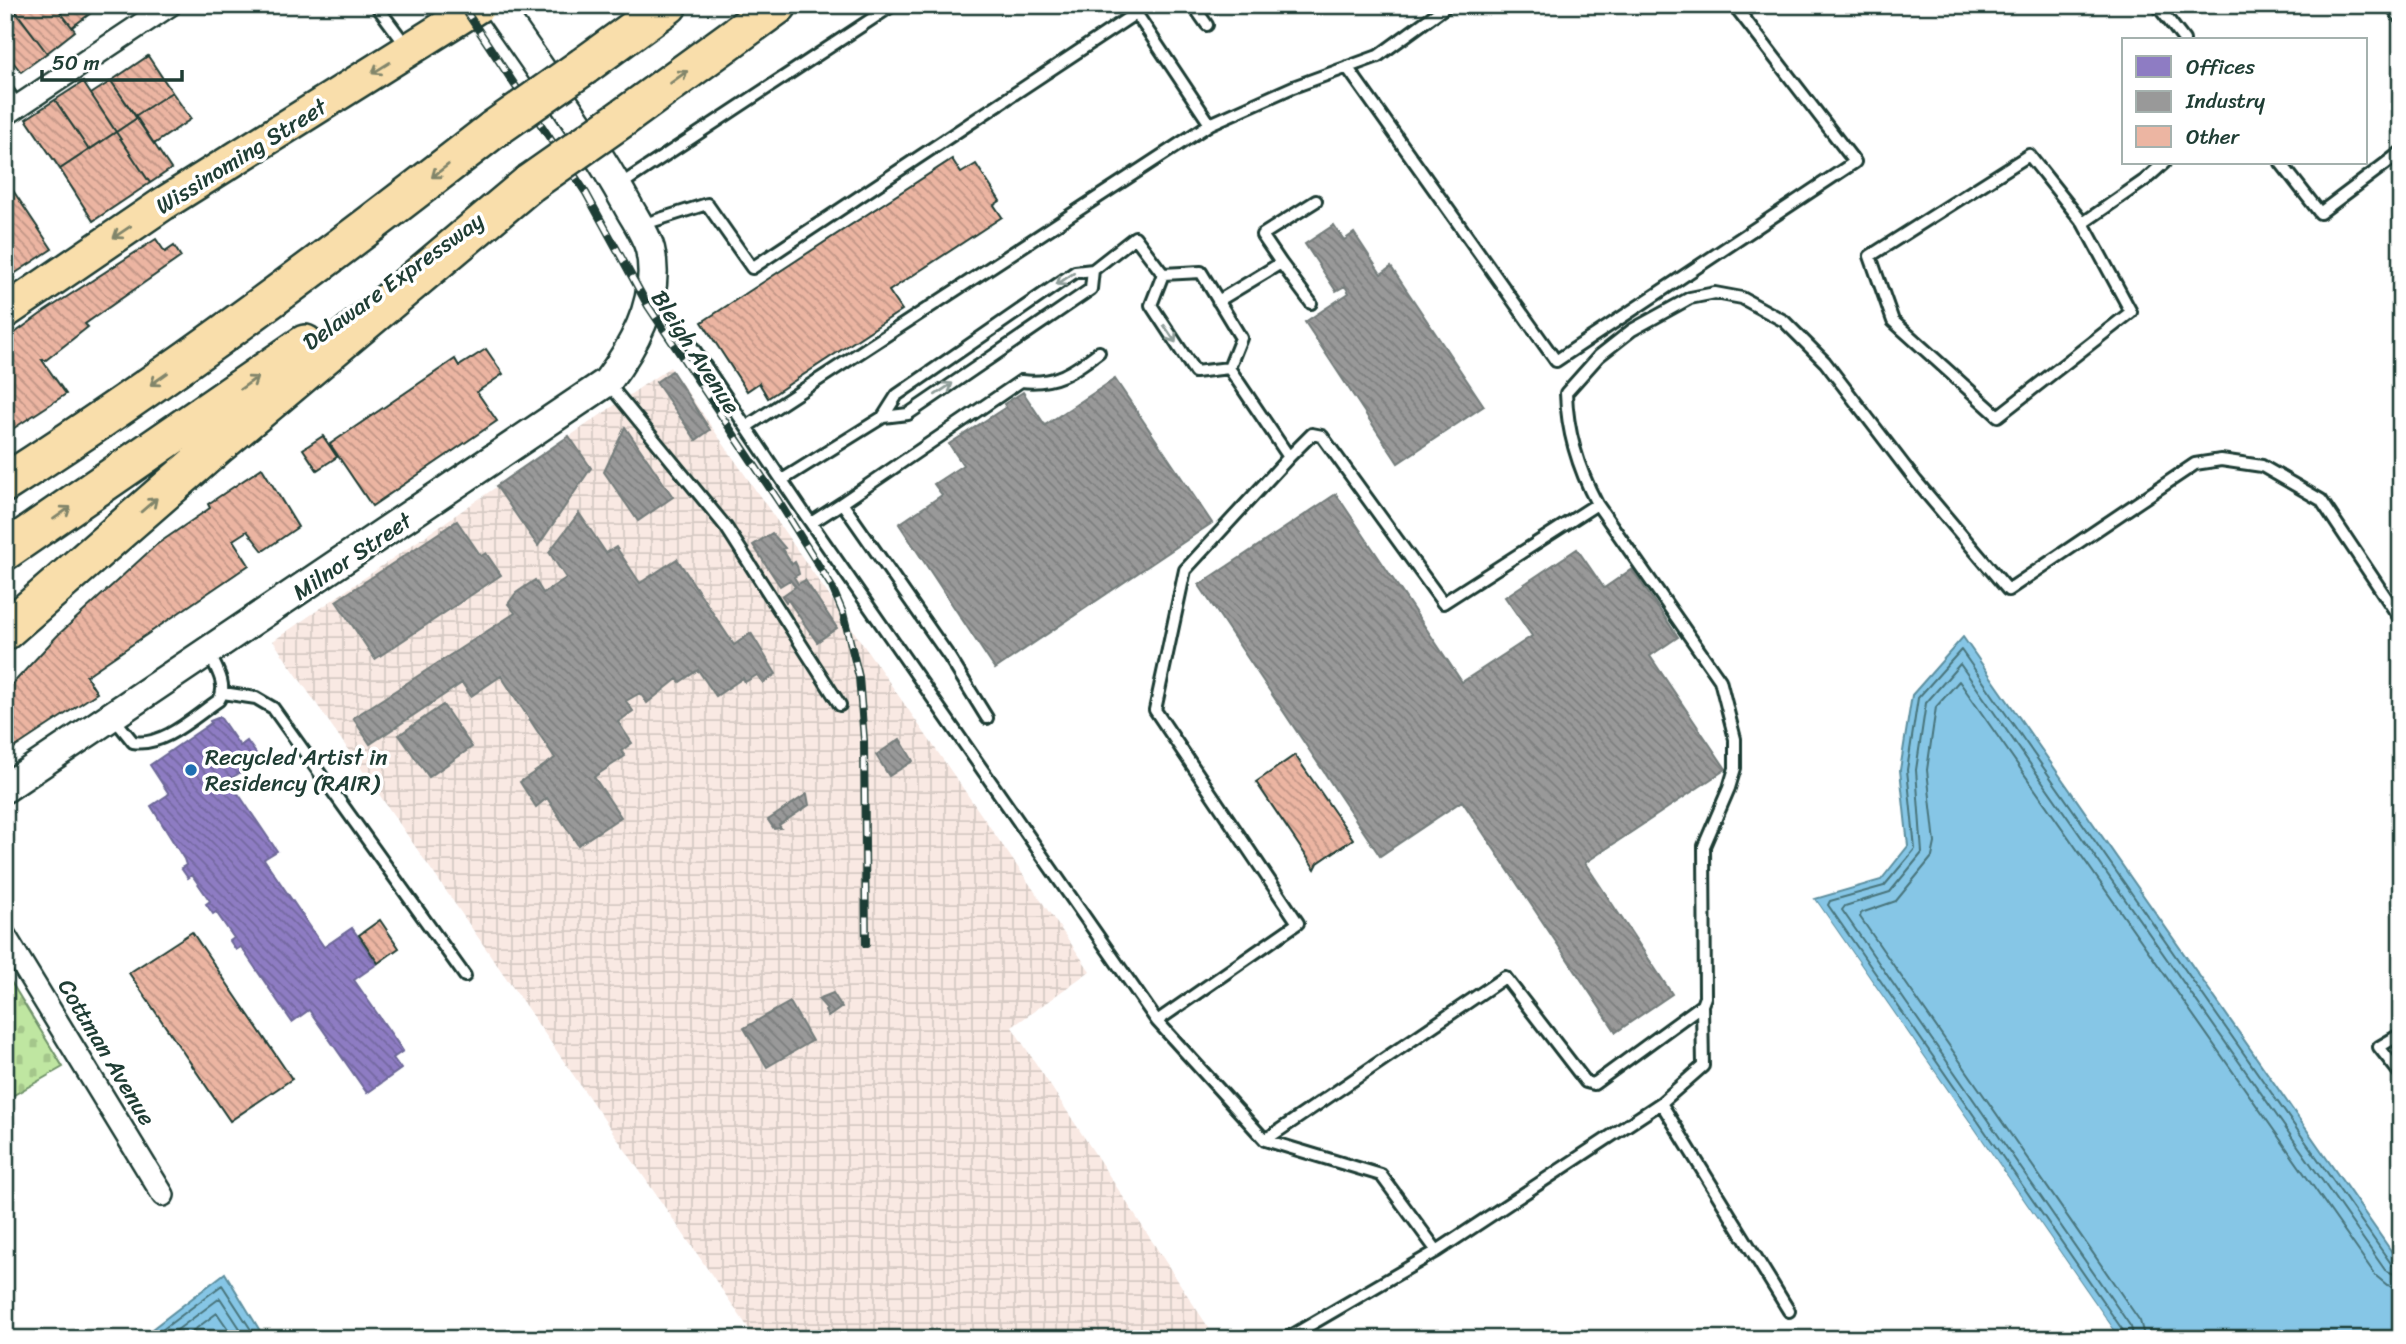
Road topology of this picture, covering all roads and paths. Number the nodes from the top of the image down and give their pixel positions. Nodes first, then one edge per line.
1 (170, 5) edge
2 (376, 5) edge
3 (480, 5) edge
4 (496, 5) edge
5 (668, 5) edge
6 (778, 5) edge
7 (893, 5) edge
8 (1193, 5) edge
9 (1448, 5) edge
10 (1734, 5) edge
11 (2157, 5) edge
12 (2391, 5) edge
13 (2401, 19) edge
14 (1206, 25) dead end
15 (2182, 38) edge
16 (410, 50) junction
17 (1347, 67) junction
18 (5, 88) edge
19 (12, 110) edge
20 (1210, 124) junction
21 (2401, 152) edge
22 (2163, 164) edge
23 (2282, 164) edge
24 (530, 183) junction
25 (617, 187) junction
26 (1315, 201) dead end
27 (2083, 223) junction
28 (638, 226) junction
29 (1281, 263) junction
30 (1093, 270) junction
31 (1163, 274) junction
32 (651, 285) junction
33 (1218, 301) junction
34 (1311, 303) dead end
35 (5, 312) edge
36 (1100, 352) dead end
37 (1229, 368) junction
38 (607, 382) junction
39 (883, 417) junction
40 (746, 427) junction
41 (1289, 457) junction
42 (782, 480) junction
43 (5, 483) edge
44 (842, 503) junction
45 (1597, 504) junction
46 (811, 523) junction
47 (5, 551) edge
48 (2401, 620) edge
49 (5, 631) edge
50 (209, 653) junction
51 (223, 693) junction
52 (841, 705) dead end
53 (113, 717) junction
54 (987, 718) dead end
55 (5, 789) edge
56 (5, 936) edge
57 (465, 976) dead end
58 (1702, 1005) junction
59 (1157, 1021) junction
60 (2401, 1034) edge
61 (2401, 1075) edge
62 (1661, 1103) junction
63 (1265, 1140) junction
64 (163, 1195) dead end
65 (1437, 1251) junction
66 (1789, 1311) dead end
67 (1286, 1339) edge

1 - 19 street
2 - 16 lane
3 - 16 main road, Wissinoming Street
4 - 25 main road, Bleigh Avenue
5 -> 43 highway, bridge
24 -> 6 highway, Delaware Expressway, bridge
7 - 25 lane
8 - 14 lane
9 - 17 lane
10 - 17 lane
11 - 15 lane
12 - 13 lane
16 -> 35 main road, Wissinoming Street
17 - 20 lane
18 - 19 lane
20 - 28 lane
20 - 40 lane
21 - 23 lane
22 - 27 lane
47 -> 24 highway, Delaware Expressway
49 -> 24 highway
25 - 28 main road, Bleigh Avenue
26 - 29 lane
27 - 27 lane
28 - 32 main road, Bleigh Avenue
29 - 33 lane
29 - 34 lane
30 - 31 lane
30 -> 39 lane
39 -> 30 lane
31 - 33 lane
31 -> 37 lane
32 - 38 main road, Milnor Street
32 - 40 lane, Bleigh Avenue
33 - 37 lane
36 - 44 lane
37 - 41 lane
38 - 50 main road, Milnor Street
38 - 52 lane
39 - 42 lane
40 - 42 lane, Bleigh Avenue
41 - 45 lane
41 - 59 lane
42 - 46 lane, Bleigh Avenue
44 - 46 lane
44 - 54 lane
45 - 48 lane
45 - 58 lane
46 - 59 lane, Bleigh Avenue
50 - 51 lane
50 - 53 main road, Milnor Street
51 - 53 lane
51 - 57 lane
53 - 55 main road, Milnor Street
56 - 64 street, Cottman Avenue
58 - 62 lane
58 - 63 lane
59 - 63 lane, Bleigh Avenue
60 - 61 lane
62 - 65 lane
62 - 66 lane
63 - 65 lane
65 - 67 lane

